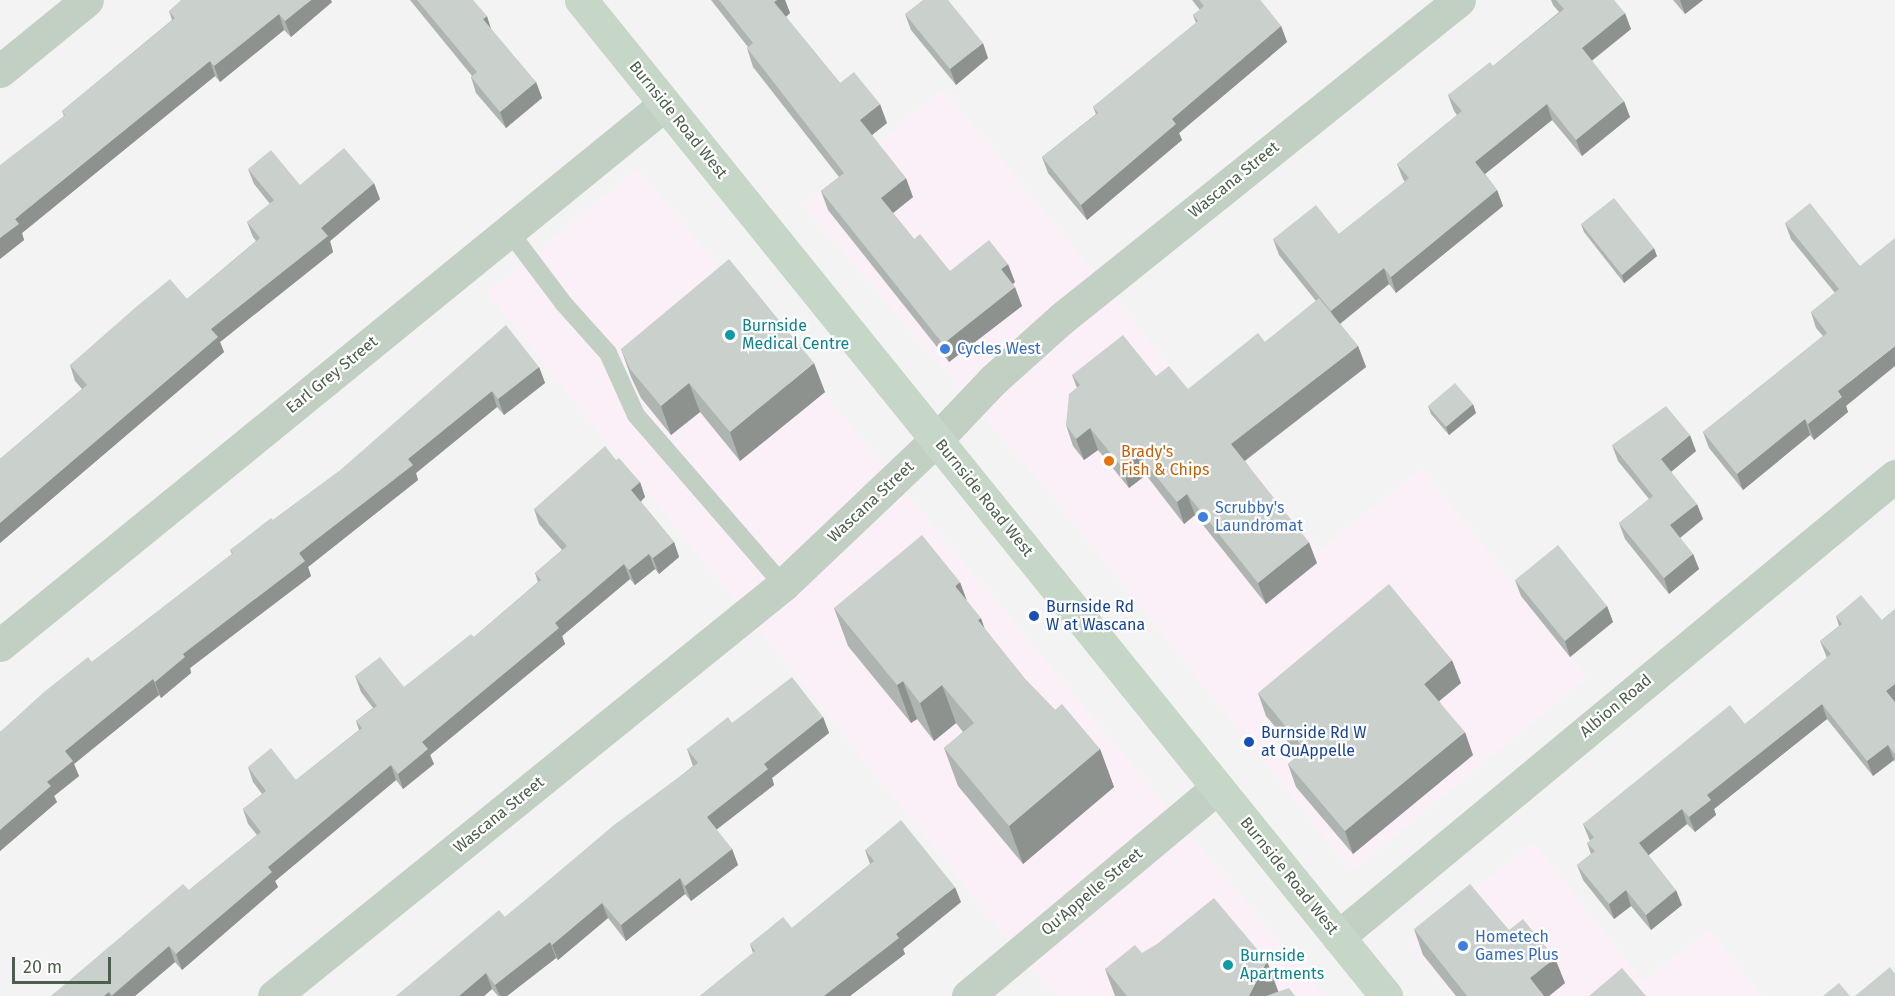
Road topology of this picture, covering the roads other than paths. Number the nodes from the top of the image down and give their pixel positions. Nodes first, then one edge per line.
1 (87, 0) edge
2 (581, 0) edge
3 (1459, 0) edge
4 (0, 71) edge
5 (665, 104) junction
6 (509, 231) junction
7 (937, 439) junction
8 (1895, 477) edge
9 (783, 585) junction
10 (0, 645) edge
11 (1217, 788) junction
12 (1338, 936) junction
13 (274, 996) edge
14 (968, 996) edge
15 (1386, 996) edge

1 - 4 street
2 - 5 main road, Burnside Road West
3 - 7 street, Wascana Street
5 - 6 street, Earl Grey Street
5 - 7 main road, Burnside Road West
6 - 9 lane
6 - 10 street, Earl Grey Street
7 - 9 street, Wascana Street
7 - 11 main road, Burnside Road West
8 - 12 street, Albion Road
9 - 13 street, Wascana Street
11 - 12 main road, Burnside Road West
11 - 14 street, Qu'Appelle Street
12 - 15 main road, Burnside Road West

